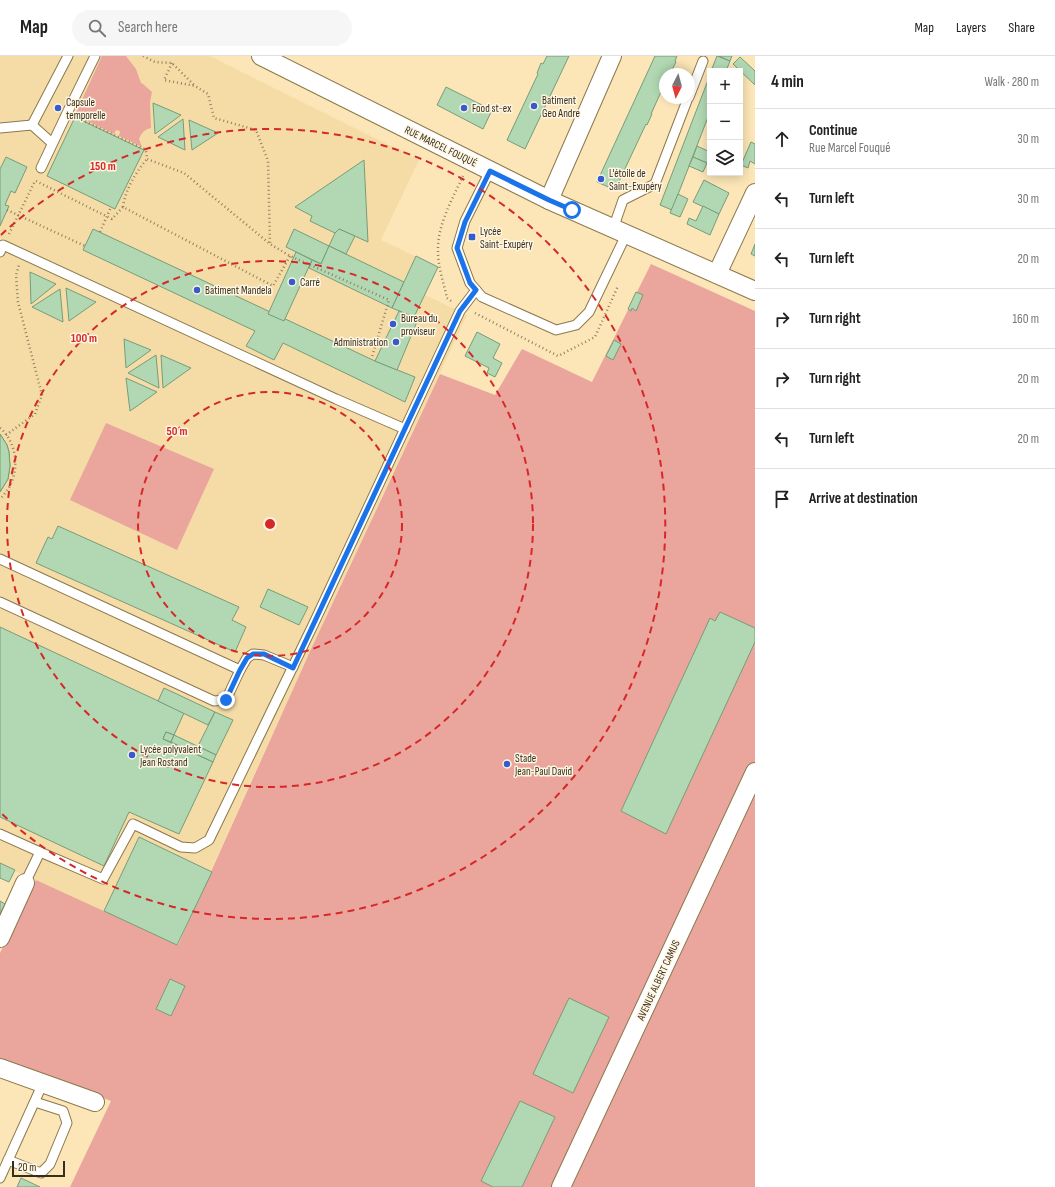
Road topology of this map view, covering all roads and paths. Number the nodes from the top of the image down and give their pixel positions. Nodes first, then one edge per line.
1 (68, 56) edge
2 (95, 56) edge
3 (143, 56) edge
4 (261, 56) edge
5 (612, 56) edge
6 (703, 61) dead end
7 (172, 63) junction
8 (695, 82) edge
9 (195, 86) junction
10 (686, 104) edge
11 (67, 112) junction
12 (32, 125) junction
13 (0, 128) edge
14 (52, 143) junction
15 (147, 159) junction
16 (41, 168) dead end
17 (490, 171) junction
18 (35, 181) dead end
19 (32, 188) dead end
20 (755, 193) edge
21 (549, 200) junction
22 (111, 207) dead end
23 (123, 207) junction
24 (7, 210) dead end
25 (18, 215) junction
26 (100, 232) dead end
27 (620, 232) junction
28 (270, 244) junction
29 (85, 246) dead end
30 (2, 249) edge
31 (22, 254) junction
32 (290, 256) junction
33 (717, 274) junction
34 (476, 290) junction
35 (755, 291) edge
36 (372, 357) dead end
37 (0, 428) edge
38 (405, 429) junction
39 (6, 435) junction
40 (0, 499) edge
41 (0, 559) edge
42 (0, 602) edge
43 (293, 668) junction
44 (240, 670) junction
45 (755, 772) edge
46 (0, 834) edge
47 (40, 852) junction
48 (25, 883) joint
49 (0, 938) edge
50 (0, 1068) edge
51 (43, 1083) junction
52 (35, 1102) junction
53 (95, 1102) dead end
54 (8, 1160) junction
55 (0, 1178) edge
56 (561, 1187) edge

1 - 12 lane
2 - 11 lane
3 - 7 path
4 - 17 street, RUE MARCEL FOUQUÉ
5 - 21 street
6 - 8 lane
7 - 9 path
7 - 9 path
9 - 28 path
10 - 27 lane
11 - 14 lane
11 - 15 path
12 - 13 lane
12 - 14 lane
14 - 16 lane
15 - 23 path
15 - 28 path
17 - 21 street, RUE MARCEL FOUQUÉ
17 - 34 lane
18 - 23 path
19 - 25 path
20 - 33 street
21 - 27 street, RUE MARCEL FOUQUÉ
22 - 26 path, bridge
23 - 32 path
24 - 25 path
25 - 29 path
25 - 30 path
27 - 33 street, RUE MARCEL FOUQUÉ
27 - 34 lane
28 - 32 path
30 - 31 lane
31 - 38 lane
31 - 39 path
32 - 36 path
33 - 35 street, RUE MARCEL FOUQUÉ
34 - 38 lane
37 - 39 path
38 - 43 lane
39 - 40 path
41 - 44 lane
42 - 44 lane
43 - 44 lane
43 - 47 lane
45 - 56 street, AVENUE ALBERT CAMUS
46 - 47 lane
47 - 48 lane
48 - 49 street
50 - 51 street
51 - 52 lane
51 - 53 street
52 - 54 lane
52 - 54 lane
54 - 55 lane

